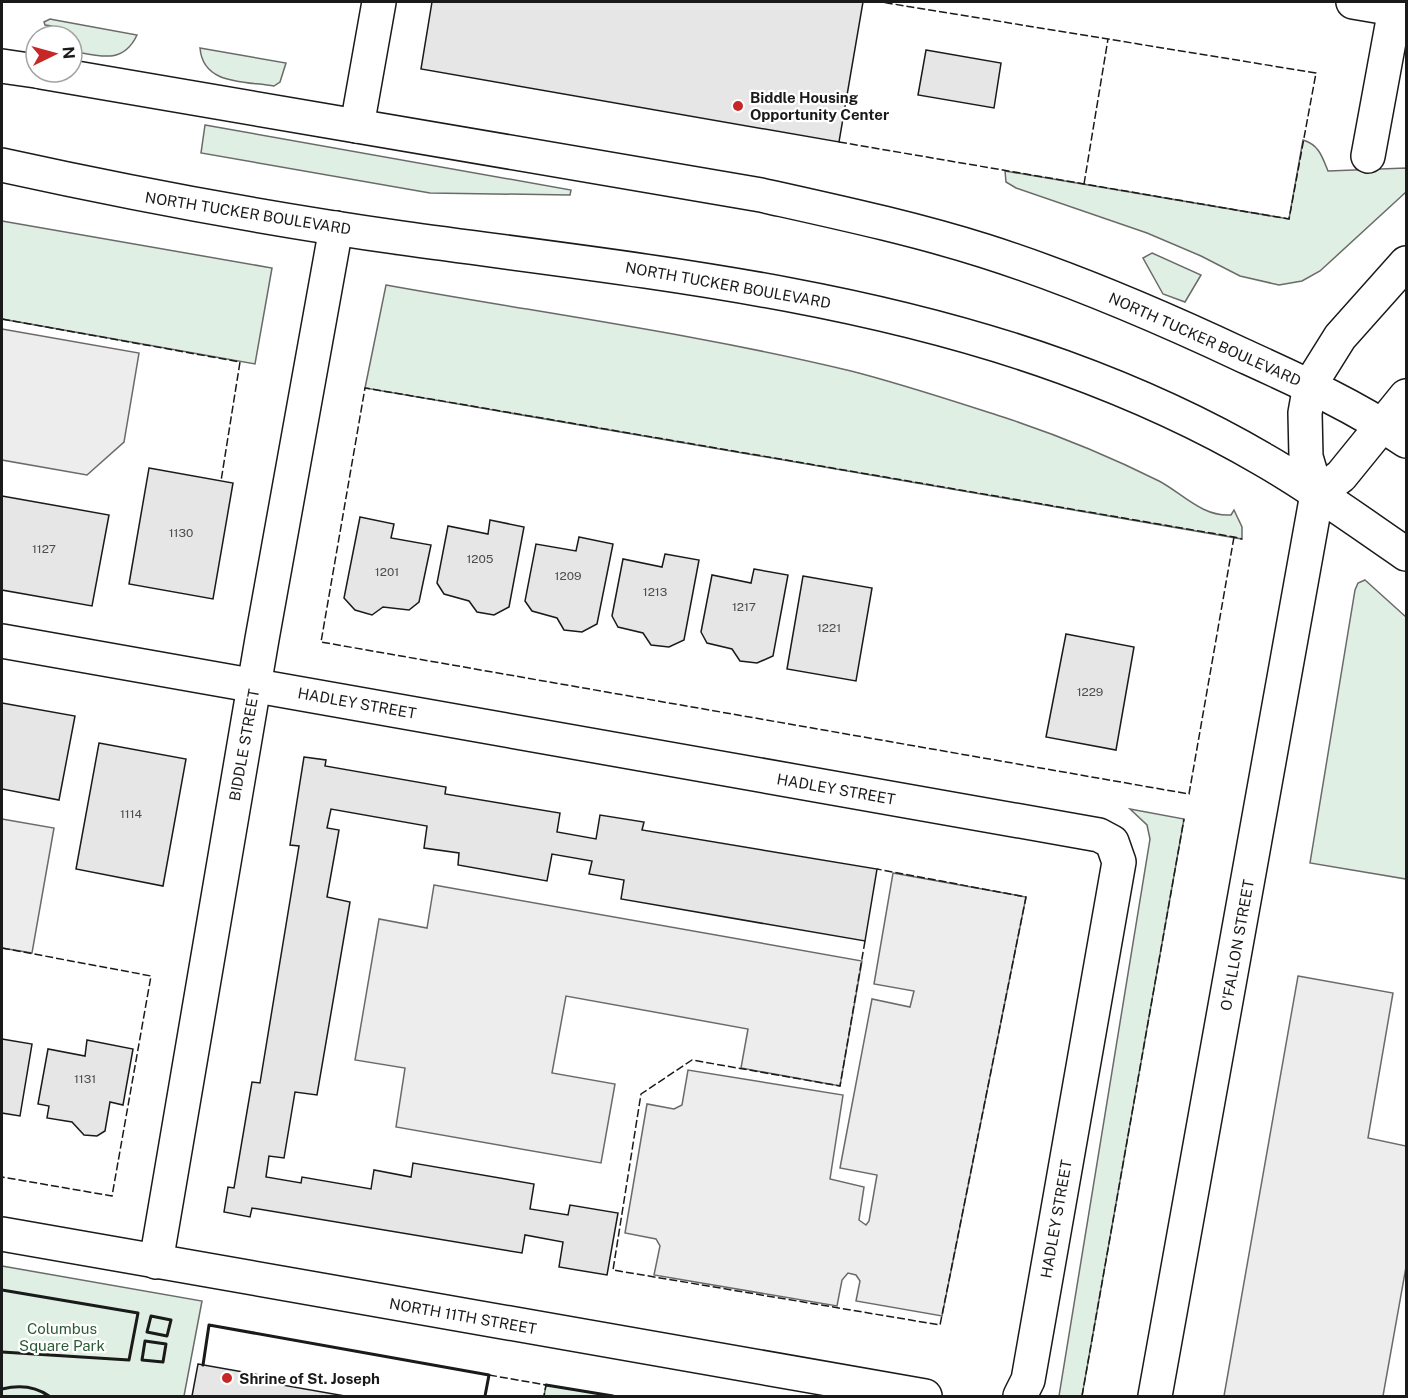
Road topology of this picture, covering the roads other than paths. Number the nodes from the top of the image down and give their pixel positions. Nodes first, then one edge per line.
1 (379, 2) edge
2 (1353, 2) edge
3 (1401, 10) edge
4 (2, 66) edge
5 (24, 69) edge
6 (84, 79) edge
7 (357, 126) junction
8 (1368, 156) dead end
9 (2, 165) edge
10 (336, 228) junction
11 (1407, 263) edge
12 (1310, 385) junction
13 (1407, 396) edge
14 (1394, 433) edge
15 (1317, 494) junction
16 (1407, 554) edge
17 (2, 641) edge
18 (254, 685) junction
19 (2, 1234) edge
20 (156, 1262) junction
21 (925, 1396) edge
22 (1020, 1396) edge
23 (1155, 1396) edge

1 - 7 street
2 - 3 street
3 - 8 street
4 - 5 street
6 - 7 street, NORTH TUCKER BOULEVARD
7 - 12 street, NORTH TUCKER BOULEVARD
9 - 10 street, NORTH TUCKER BOULEVARD
10 - 15 street, NORTH TUCKER BOULEVARD
10 - 18 street, BIDDLE STREET
11 - 12 street
12 - 14 street, NORTH TUCKER BOULEVARD
12 - 15 street
13 - 14 street
14 - 15 street
15 - 16 street, NORTH TUCKER BOULEVARD
15 - 23 street, O'FALLON STREET
17 - 18 street, HADLEY STREET
18 - 20 street, BIDDLE STREET
18 - 22 street, HADLEY STREET
19 - 20 street, NORTH 11TH STREET
20 - 21 street, NORTH 11TH STREET

